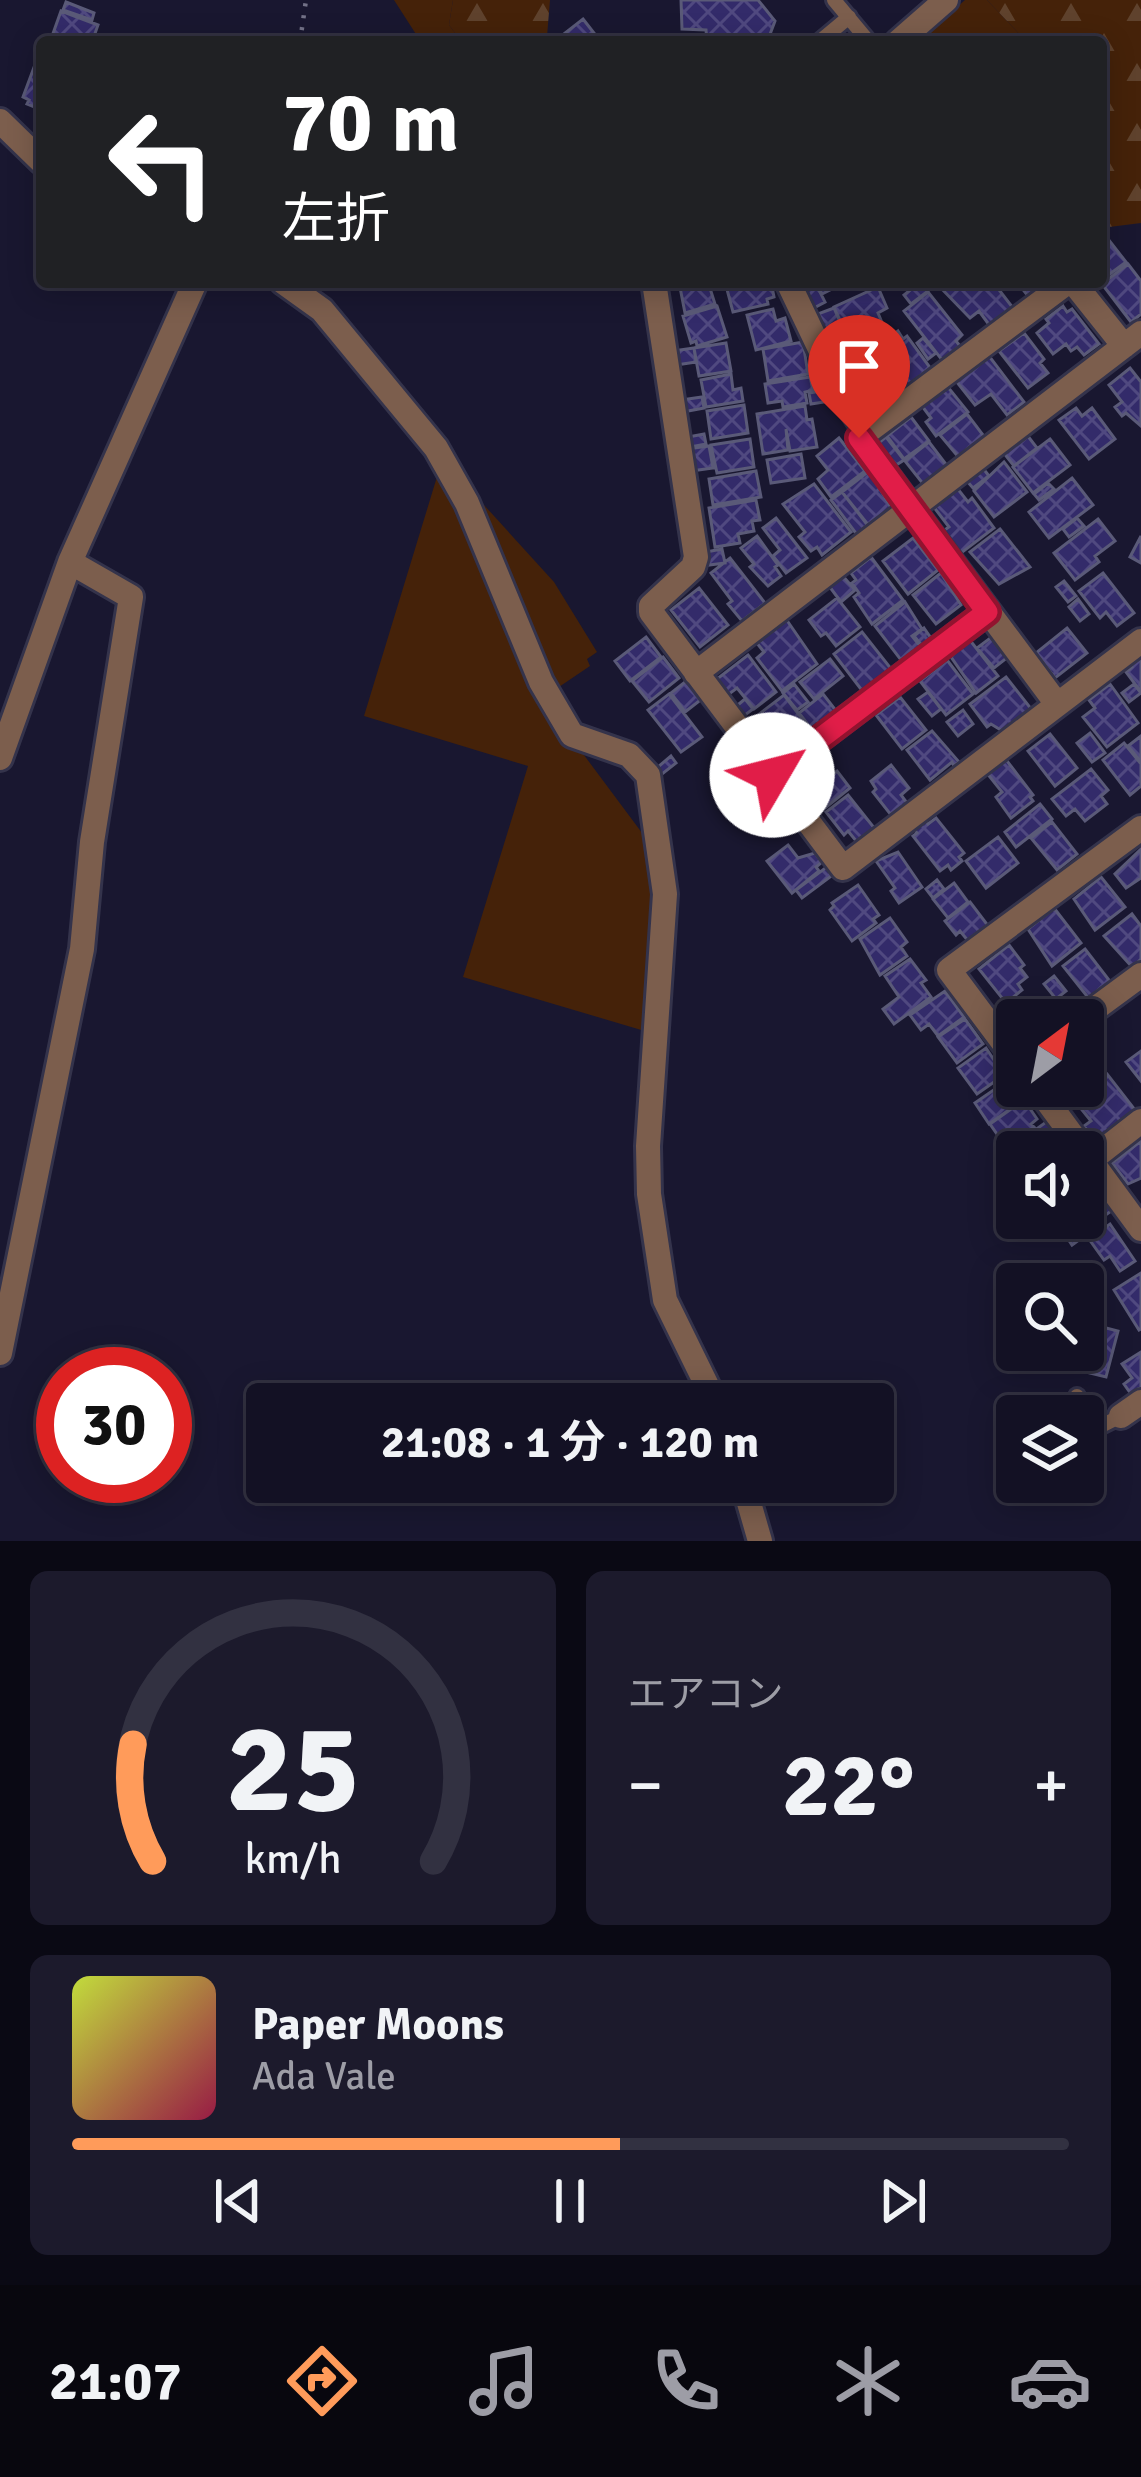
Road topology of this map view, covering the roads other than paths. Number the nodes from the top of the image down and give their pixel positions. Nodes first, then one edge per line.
1 (834, 0) edge
2 (946, 0) edge
3 (849, 17) junction
4 (826, 36) edge
5 (864, 36) edge
6 (905, 36) edge
7 (0, 121) edge
8 (36, 156) edge
9 (192, 288) edge
10 (291, 288) edge
11 (655, 288) edge
12 (791, 288) edge
13 (1063, 288) edge
14 (1078, 288) edge
15 (1133, 339) edge
16 (866, 431) junction
17 (911, 510) junction
18 (70, 562) junction
19 (987, 612) junction
20 (1141, 641) edge
21 (696, 673) junction
22 (1057, 704) junction
23 (0, 758) edge
24 (772, 775) junction
25 (1141, 828) edge
26 (1141, 974) edge
27 (1104, 1002) edge
28 (996, 1033) edge
29 (1141, 1121) edge
30 (1104, 1150) edge
31 (1104, 1178) edge
32 (1141, 1229) edge
33 (0, 1353) edge
34 (706, 1383) edge
35 (1131, 1409) edge
36 (1104, 1424) edge
37 (749, 1503) edge
38 (760, 1541) edge

1 - 3 lane
2 - 6 street
3 - 4 lane
3 - 5 lane
7 - 8 street
9 - 18 street
10 - 34 street
11 - 21 street
12 - 16 street
13 - 16 street
14 - 15 street
15 - 17 street
16 - 17 street
17 - 19 street
17 - 21 street
18 - 23 street
18 - 33 street
19 - 22 street
19 - 24 street
20 - 22 street
21 - 24 street
22 - 24 street
25 - 28 street
26 - 27 street
29 - 30 street
31 - 32 street
35 - 36 lane
37 - 38 street

